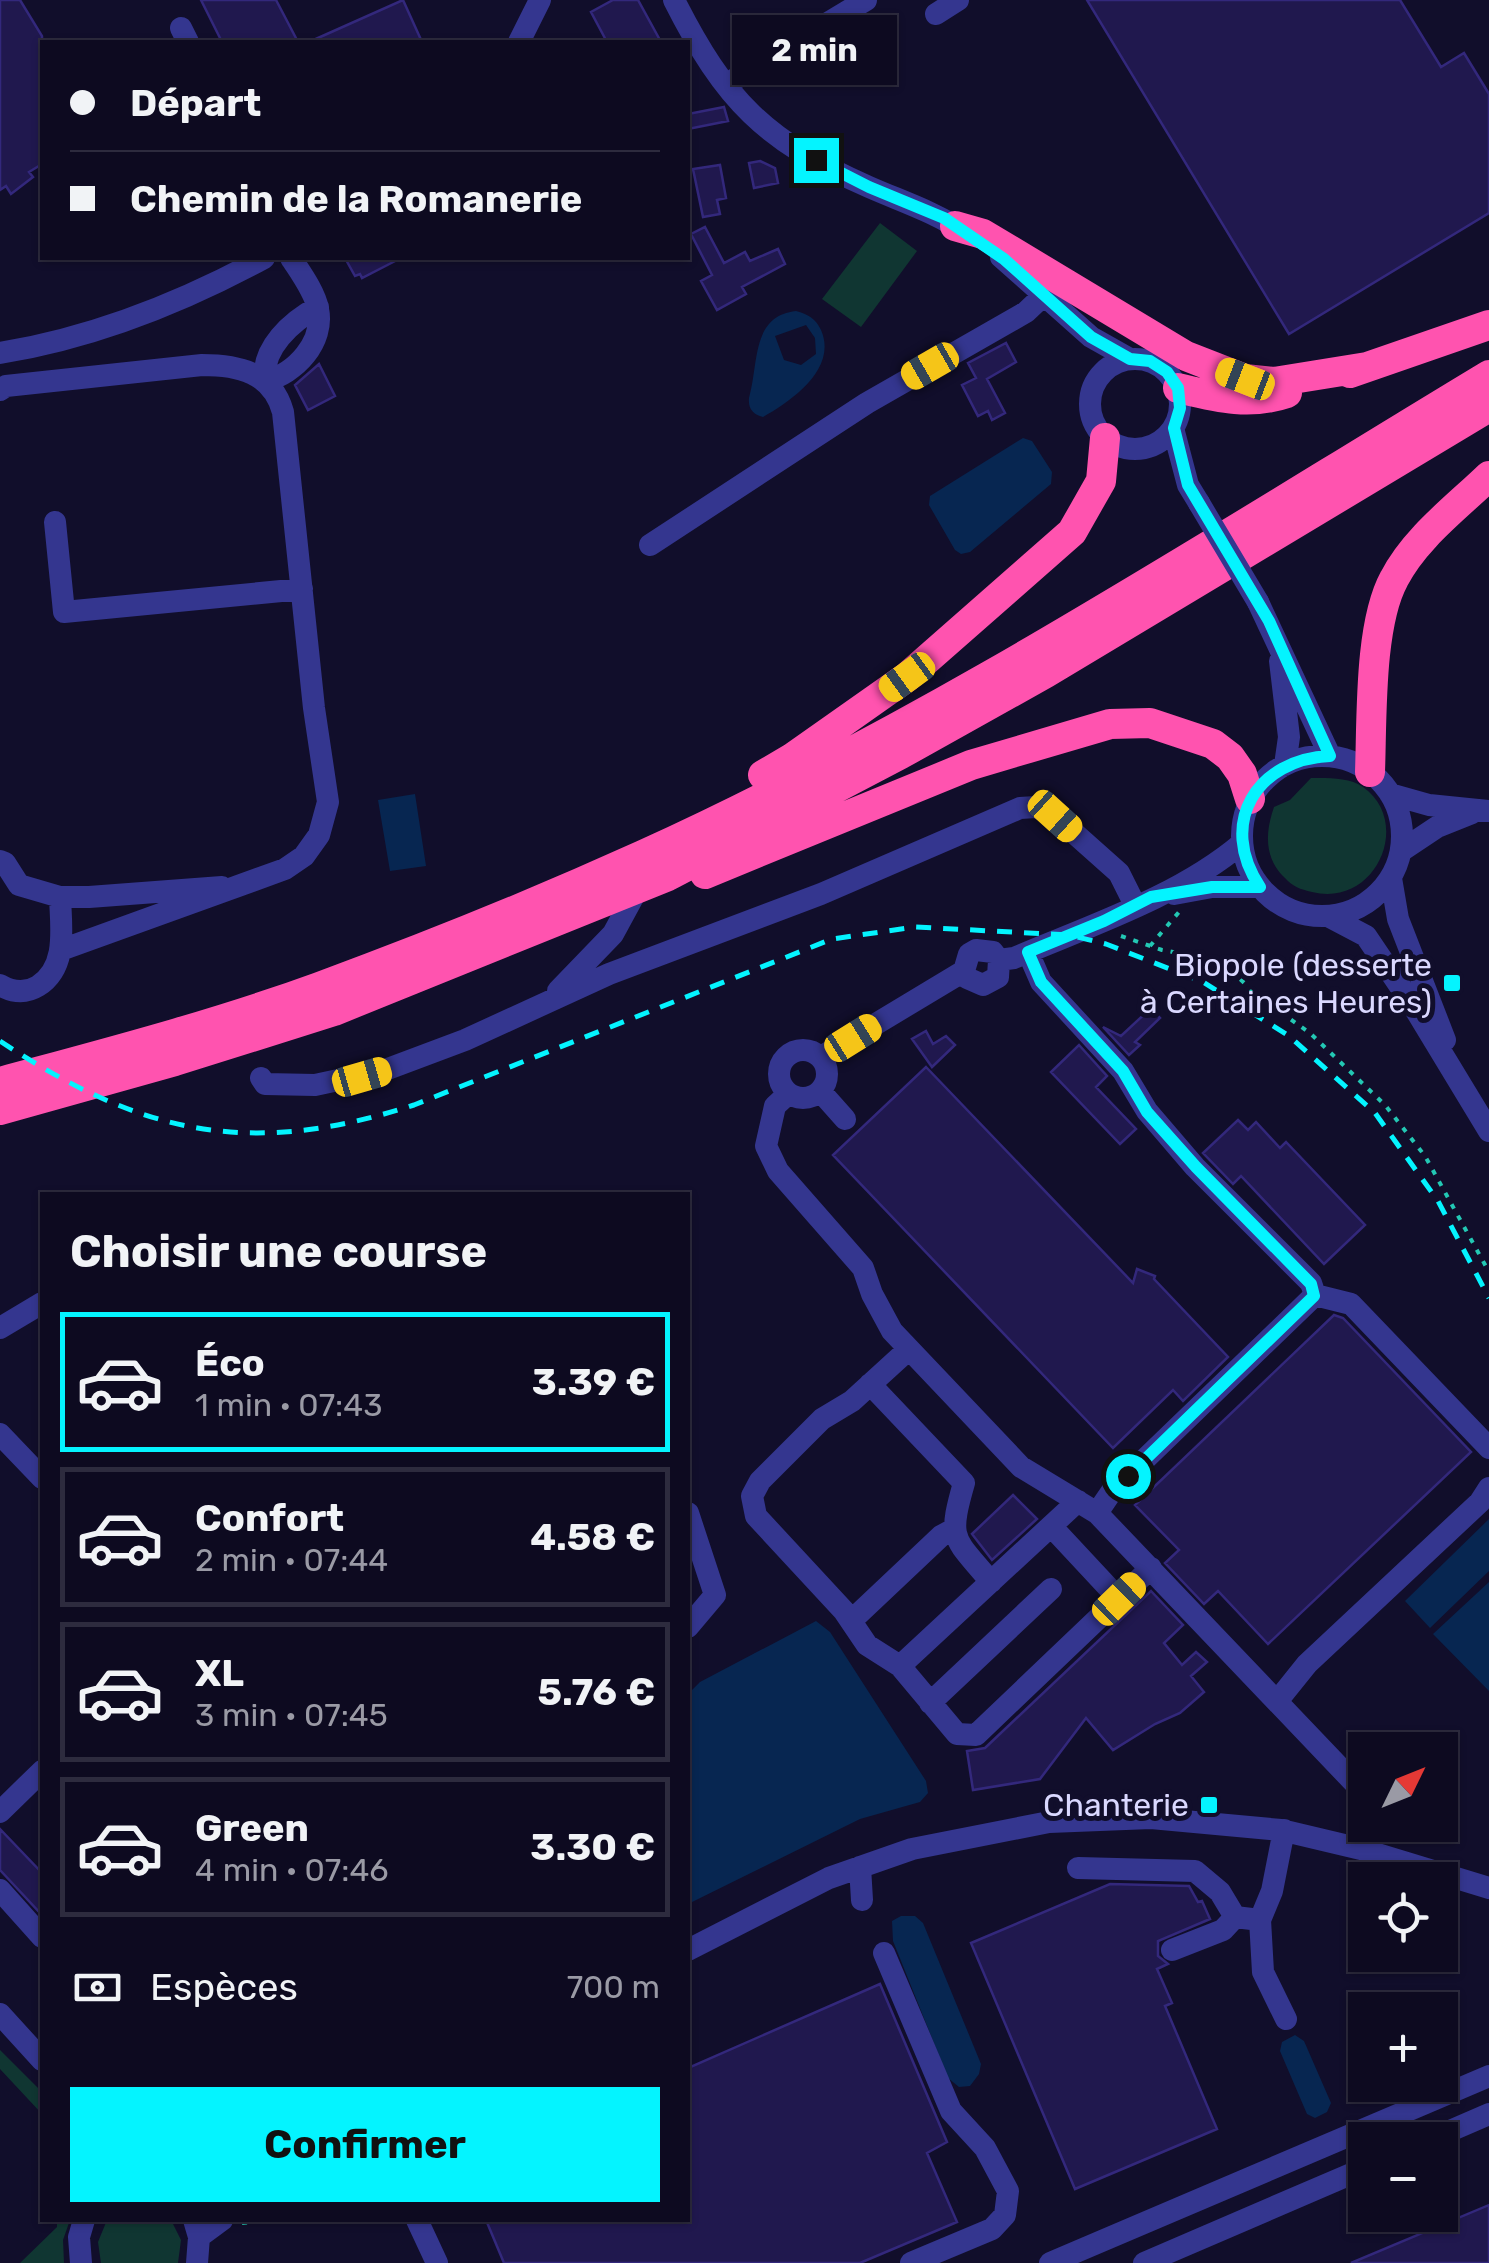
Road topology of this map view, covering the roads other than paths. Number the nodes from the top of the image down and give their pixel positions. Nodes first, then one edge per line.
1 (523, 0) edge
2 (540, 0) edge
3 (674, 0) edge
4 (686, 0) edge
5 (866, 0) edge
6 (958, 0) edge
7 (936, 14) dead end
8 (508, 40) edge
9 (520, 40) edge
10 (735, 79) junction
11 (797, 147) junction
12 (955, 226) junction
13 (260, 260) edge
14 (292, 260) edge
15 (1045, 294) junction
16 (1489, 325) edge
17 (1091, 337) junction
18 (0, 353) edge
19 (1130, 359) junction
20 (1367, 368) junction
21 (1489, 375) edge
22 (1097, 380) junction
23 (264, 381) junction
24 (1178, 388) junction
25 (0, 390) edge
26 (1489, 407) edge
27 (1174, 428) junction
28 (1105, 438) junction
29 (1141, 449) junction
30 (1489, 476) edge
31 (1194, 494) junction
32 (55, 522) dead end
33 (650, 545) dead end
34 (302, 589) junction
35 (1278, 642) junction
36 (1330, 756) junction
37 (1285, 765) junction
38 (1380, 783) junction
39 (1250, 800) junction
40 (1482, 811) edge
41 (1242, 843) junction
42 (1401, 851) junction
43 (644, 855) junction
44 (0, 861) edge
45 (668, 876) junction
46 (1390, 878) junction
47 (237, 886) junction
48 (1260, 887) junction
49 (638, 888) junction
50 (60, 896) junction
51 (1143, 901) junction
52 (1328, 916) junction
53 (61, 950) junction
54 (1028, 952) junction
55 (0, 985) edge
56 (550, 1000) junction
57 (821, 1058) junction
58 (260, 1078) dead end
59 (0, 1082) edge
60 (1460, 1084) junction
61 (821, 1092) junction
62 (788, 1094) junction
63 (0, 1110) edge
64 (845, 1119) dead end
65 (1489, 1131) edge
66 (1314, 1296) junction
67 (40, 1304) edge
68 (0, 1328) edge
69 (909, 1349) junction
70 (870, 1384) junction
71 (0, 1434) edge
72 (1489, 1448) edge
73 (40, 1476) edge
74 (1489, 1488) edge
75 (1088, 1507) junction
76 (690, 1519) edge
77 (1051, 1526) junction
78 (954, 1530) junction
79 (1151, 1568) junction
80 (992, 1582) junction
81 (1050, 1588) dead end
82 (1119, 1599) junction
83 (851, 1621) junction
84 (690, 1625) edge
85 (900, 1666) junction
86 (1278, 1700) junction
87 (930, 1704) junction
88 (40, 1773) edge
89 (1348, 1776) edge
90 (0, 1812) edge
91 (1284, 1830) junction
92 (1364, 1842) edge
93 (1361, 1849) junction
94 (860, 1867) junction
95 (1078, 1868) dead end
96 (1489, 1888) edge
97 (0, 1890) edge
98 (862, 1900) dead end
99 (1235, 1917) junction
100 (1260, 1920) junction
101 (40, 1935) edge
102 (690, 1949) edge
103 (1172, 1950) dead end
104 (884, 1953) dead end
105 (2, 2018) edge
106 (1286, 2019) dead end
107 (40, 2056) edge
108 (1489, 2076) edge
109 (1489, 2114) edge
110 (1458, 2127) edge
111 (1348, 2175) edge
112 (83, 2222) edge
113 (232, 2222) edge
114 (417, 2222) edge
115 (196, 2228) edge
116 (81, 2263) edge
117 (197, 2263) edge
118 (437, 2263) edge
119 (911, 2263) edge
120 (1050, 2263) edge
121 (1144, 2263) edge

1 - 8 street
2 - 9 street
3 - 11 street
4 - 10 street
5 - 10 street
6 - 7 street
10 - 11 street
11 - 12 street
12 - 15 street
12 - 20 highway
13 - 18 street
14 - 23 street
15 - 17 street
15 - 33 street
16 - 20 highway
17 - 19 street
17 - 22 street
19 - 22 street
19 - 24 street
20 - 24 highway
21 - 43 highway
22 - 28 street
23 - 25 street
23 - 34 street
24 - 27 street
26 - 45 highway
27 - 29 street
27 - 31 street
28 - 29 street
28 - 43 highway
29 - 31 street
30 - 38 highway
31 - 35 street, bridge
32 - 34 street
34 - 47 street
35 - 36 street
35 - 37 street
36 - 37 street
36 - 38 street
37 - 39 street
38 - 40 street
38 - 42 street
39 - 41 street
39 - 45 highway
40 - 42 street
41 - 48 street
41 - 51 street
42 - 46 street
43 - 59 highway
44 - 50 street
45 - 49 highway
46 - 52 street
46 - 60 street
47 - 50 street
47 - 53 street
48 - 51 street
48 - 52 street
49 - 56 street
49 - 63 highway
50 - 53 street
51 - 54 street
51 - 56 street
52 - 60 street
53 - 55 street
54 - 57 street
54 - 66 street
56 - 58 street
57 - 61 street
57 - 62 street
60 - 65 street
61 - 62 street
61 - 64 street
62 - 69 street
66 - 72 street
66 - 75 street
67 - 68 street
69 - 70 street
69 - 75 street
70 - 78 street
70 - 83 street
71 - 73 street
74 - 86 street
75 - 77 street
75 - 79 street
76 - 84 street
77 - 80 street
77 - 82 street
78 - 80 street
78 - 83 street
79 - 82 street
79 - 86 street
80 - 85 street
81 - 87 street
82 - 87 street
83 - 85 street
85 - 87 street
86 - 89 street
88 - 90 street
91 - 93 street
91 - 94 street
91 - 100 street
92 - 93 street
93 - 96 street
94 - 98 street
94 - 102 street
95 - 99 street
97 - 101 street
99 - 100 street
99 - 103 street
100 - 106 street
104 - 119 street
105 - 107 street
108 - 120 street
109 - 110 street
111 - 121 street
112 - 116 street
113 - 115 street
114 - 118 street
115 - 117 street

